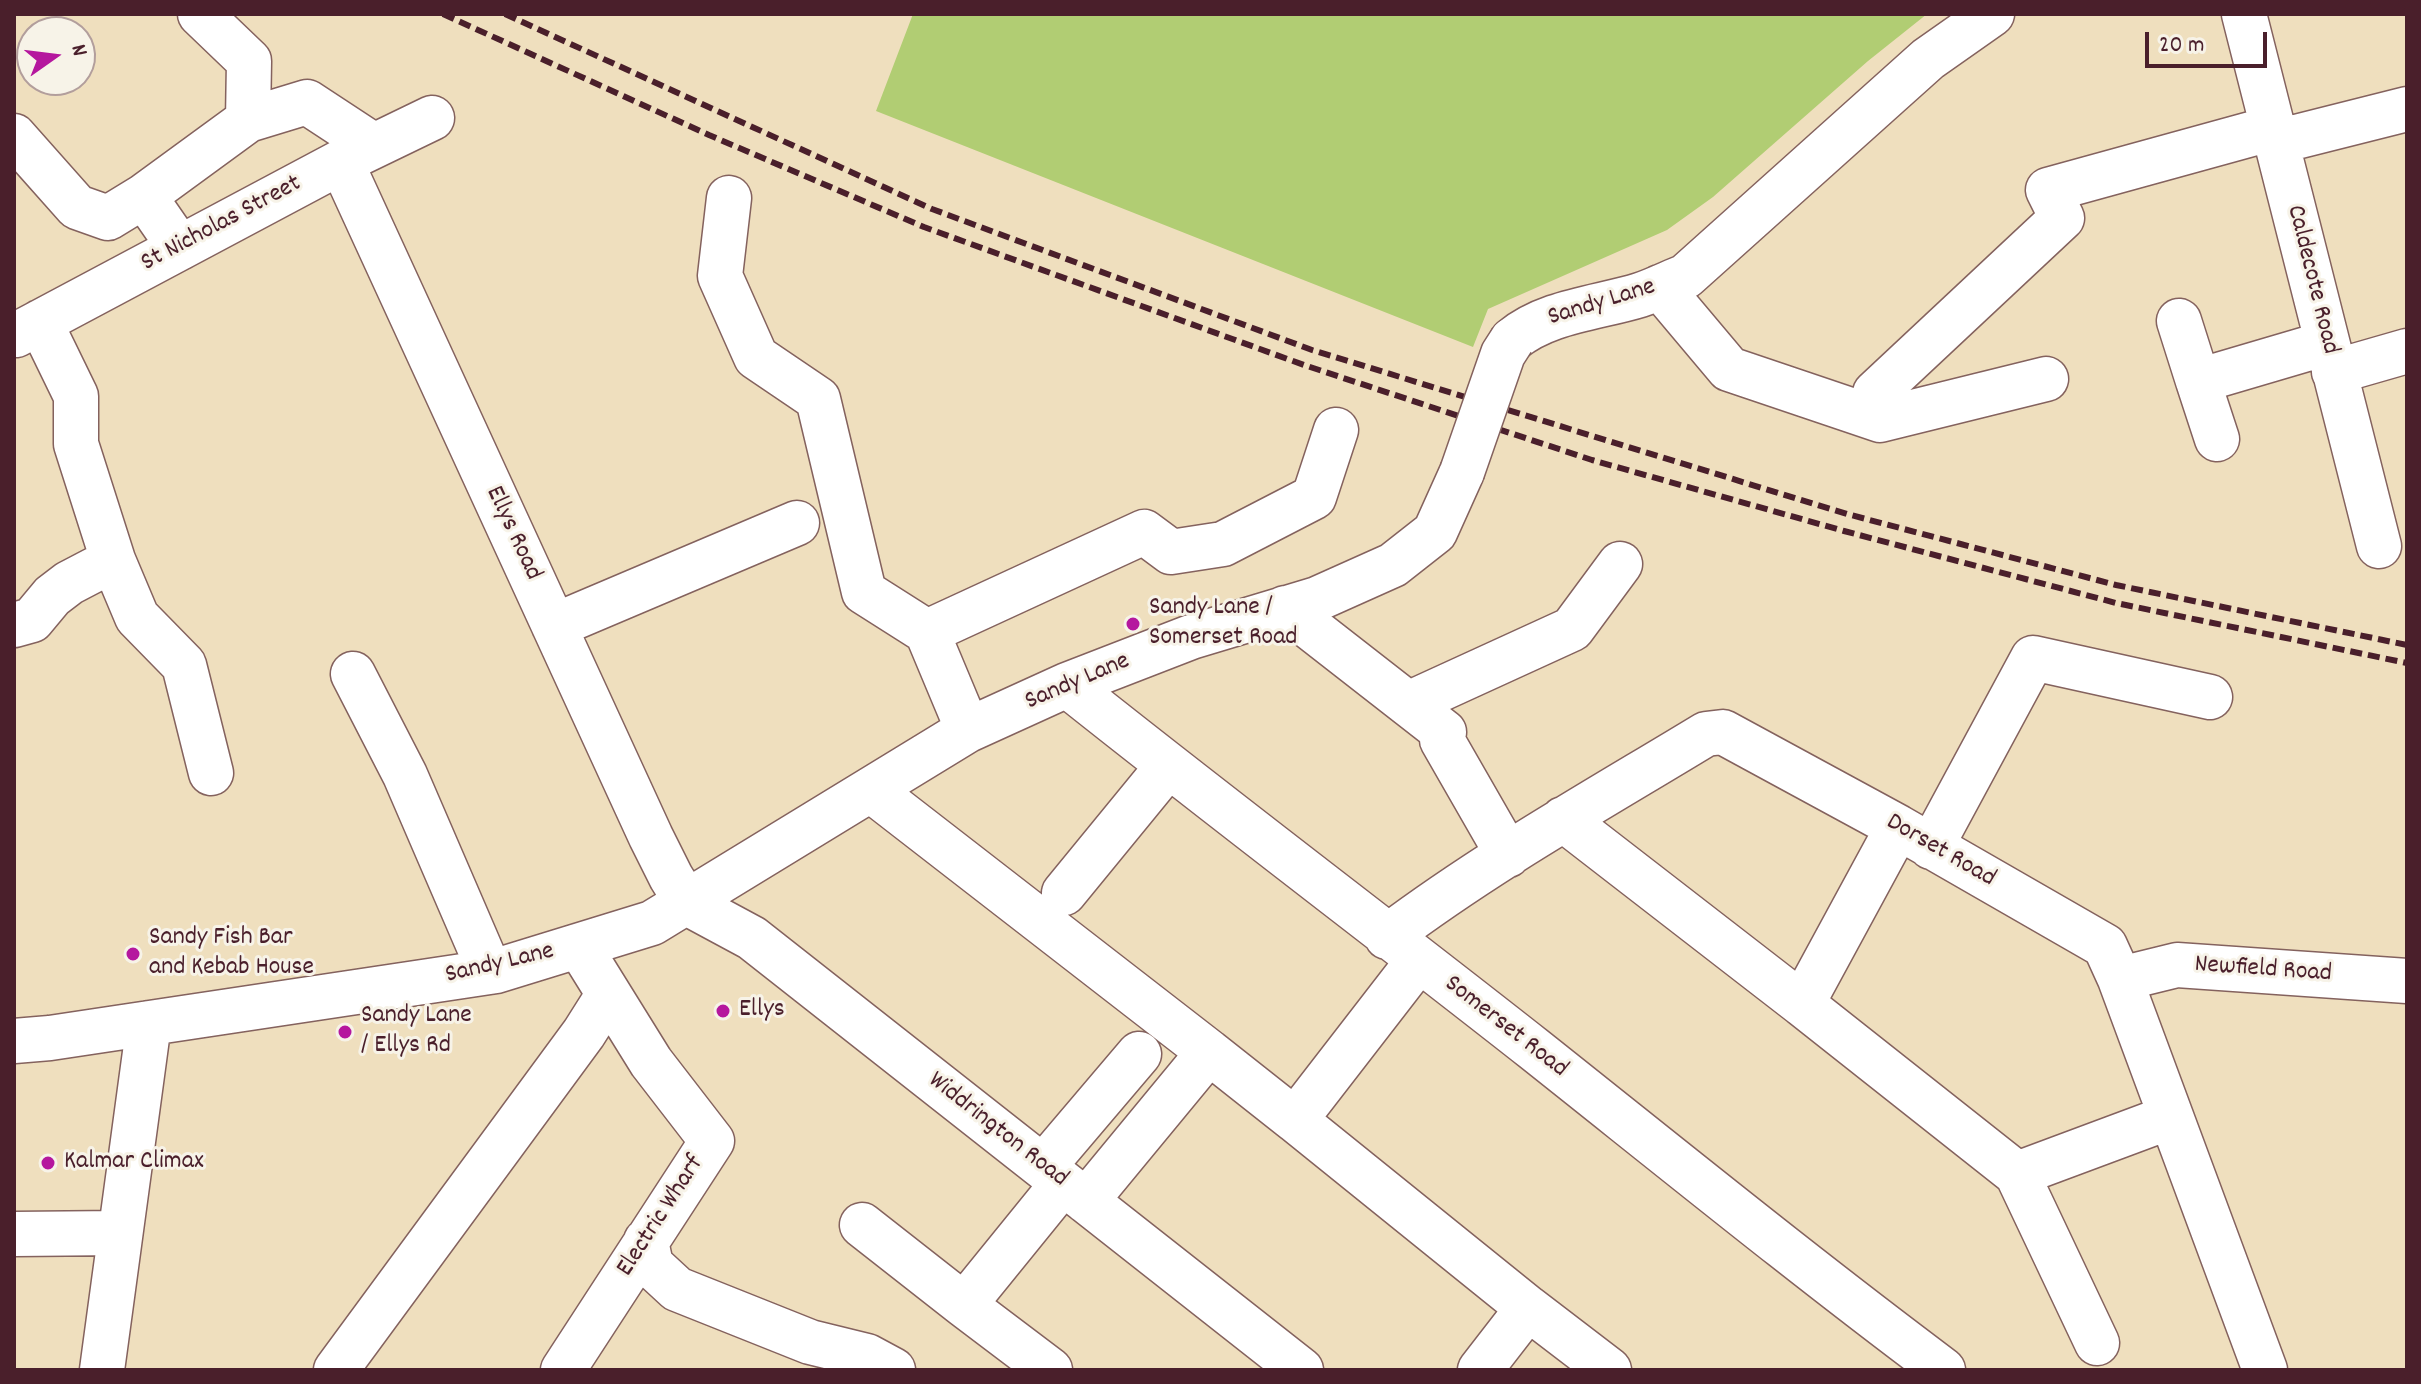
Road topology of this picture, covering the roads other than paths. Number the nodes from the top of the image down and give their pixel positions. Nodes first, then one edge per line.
1 (200, 14) edge
2 (1992, 14) edge
3 (2244, 14) edge
4 (2407, 109) edge
5 (432, 118) dead end
6 (248, 120) junction
7 (2274, 135) junction
8 (14, 136) edge
9 (358, 154) junction
10 (144, 196) junction
11 (729, 198) dead end
12 (180, 248) junction
13 (1660, 287) junction
14 (2179, 321) dead end
15 (27, 329) edge
16 (2407, 351) edge
17 (2331, 358) junction
18 (2046, 379) dead end
19 (2198, 381) junction
20 (1875, 393) dead end
21 (1336, 430) dead end
22 (2217, 439) dead end
23 (797, 523) dead end
24 (2379, 546) dead end
25 (113, 560) junction
26 (1620, 564) dead end
27 (1285, 608) junction
28 (14, 625) edge
29 (554, 626) junction
30 (927, 632) junction
31 (353, 674) dead end
32 (1067, 685) junction
33 (2210, 697) dead end
34 (1408, 704) junction
35 (968, 730) junction
36 (1168, 766) junction
37 (211, 773) dead end
38 (871, 790) junction
39 (1563, 819) junction
40 (1914, 837) junction
41 (1508, 855) junction
42 (1064, 893) dead end
43 (687, 903) junction
44 (579, 946) junction
45 (1402, 949) junction
46 (490, 972) junction
47 (2120, 979) junction
48 (2407, 981) edge
49 (608, 995) junction
50 (1802, 1004) junction
51 (149, 1023) junction
52 (14, 1041) edge
53 (1209, 1052) junction
54 (1139, 1054) dead end
55 (2170, 1117) junction
56 (1295, 1120) junction
57 (2017, 1174) junction
58 (1064, 1184) junction
59 (862, 1225) dead end
60 (120, 1233) junction
61 (14, 1234) edge
62 (646, 1241) junction
63 (964, 1305) junction
64 (1528, 1308) junction
65 (2097, 1343) dead end
66 (102, 1370) edge
67 (336, 1370) edge
68 (563, 1370) edge
69 (893, 1370) edge
70 (1050, 1370) edge
71 (1301, 1370) edge
72 (1480, 1370) edge
73 (1609, 1370) edge
74 (1943, 1370) edge
75 (2265, 1370) edge

1 - 6 street
2 - 13 street, Sandy Lane
3 - 7 street, Caldecote Road
4 - 7 street
5 - 9 street, St Nicholas Street
6 - 9 street
6 - 10 street
7 - 17 street, Caldecote Road
7 - 20 street
8 - 10 street
9 - 12 street, St Nicholas Street
9 - 29 street, Ellys Road
10 - 12 street
11 - 30 street
12 - 15 street, St Nicholas Street
13 - 18 street
13 - 27 street, Sandy Lane, bridge
14 - 19 street
15 - 25 street
16 - 17 street
17 - 19 street
17 - 24 street, Caldecote Road
19 - 22 street
21 - 30 street
23 - 29 street
25 - 28 street
25 - 37 street
26 - 34 street
27 - 32 street, Sandy Lane
27 - 34 street
29 - 43 street, Ellys Road
30 - 35 street
31 - 46 street
32 - 35 street, Sandy Lane
32 - 36 street, Somerset Road
33 - 40 street
34 - 41 street
35 - 38 street, Sandy Lane
36 - 42 street
36 - 45 street, Somerset Road
38 - 43 street, Sandy Lane
38 - 53 street
39 - 40 street, Dorset Road
39 - 41 street, Dorset Road
39 - 50 street
40 - 47 street, Dorset Road
40 - 50 street
41 - 45 street, Dorset Road
43 - 44 street, Sandy Lane
43 - 58 street, Widdrington Road
44 - 46 street, Sandy Lane
44 - 49 street, Electric Wharf
45 - 56 street, Dorset Road
45 - 74 street, Somerset Road
46 - 51 street, Sandy Lane
47 - 48 street, Newfield Road
47 - 55 street, Dorset Road
49 - 62 street, Electric Wharf
49 - 67 street
50 - 57 street
51 - 52 street, Sandy Lane
51 - 60 street
53 - 56 street
53 - 58 street
54 - 58 street
55 - 57 street
55 - 75 street, Dorset Road
56 - 64 street
57 - 65 street
58 - 63 street
58 - 71 street, Widdrington Road
59 - 63 street
60 - 61 street
60 - 66 street
62 - 68 street, Electric Wharf
62 - 69 street
63 - 70 street
64 - 72 street
64 - 73 street

